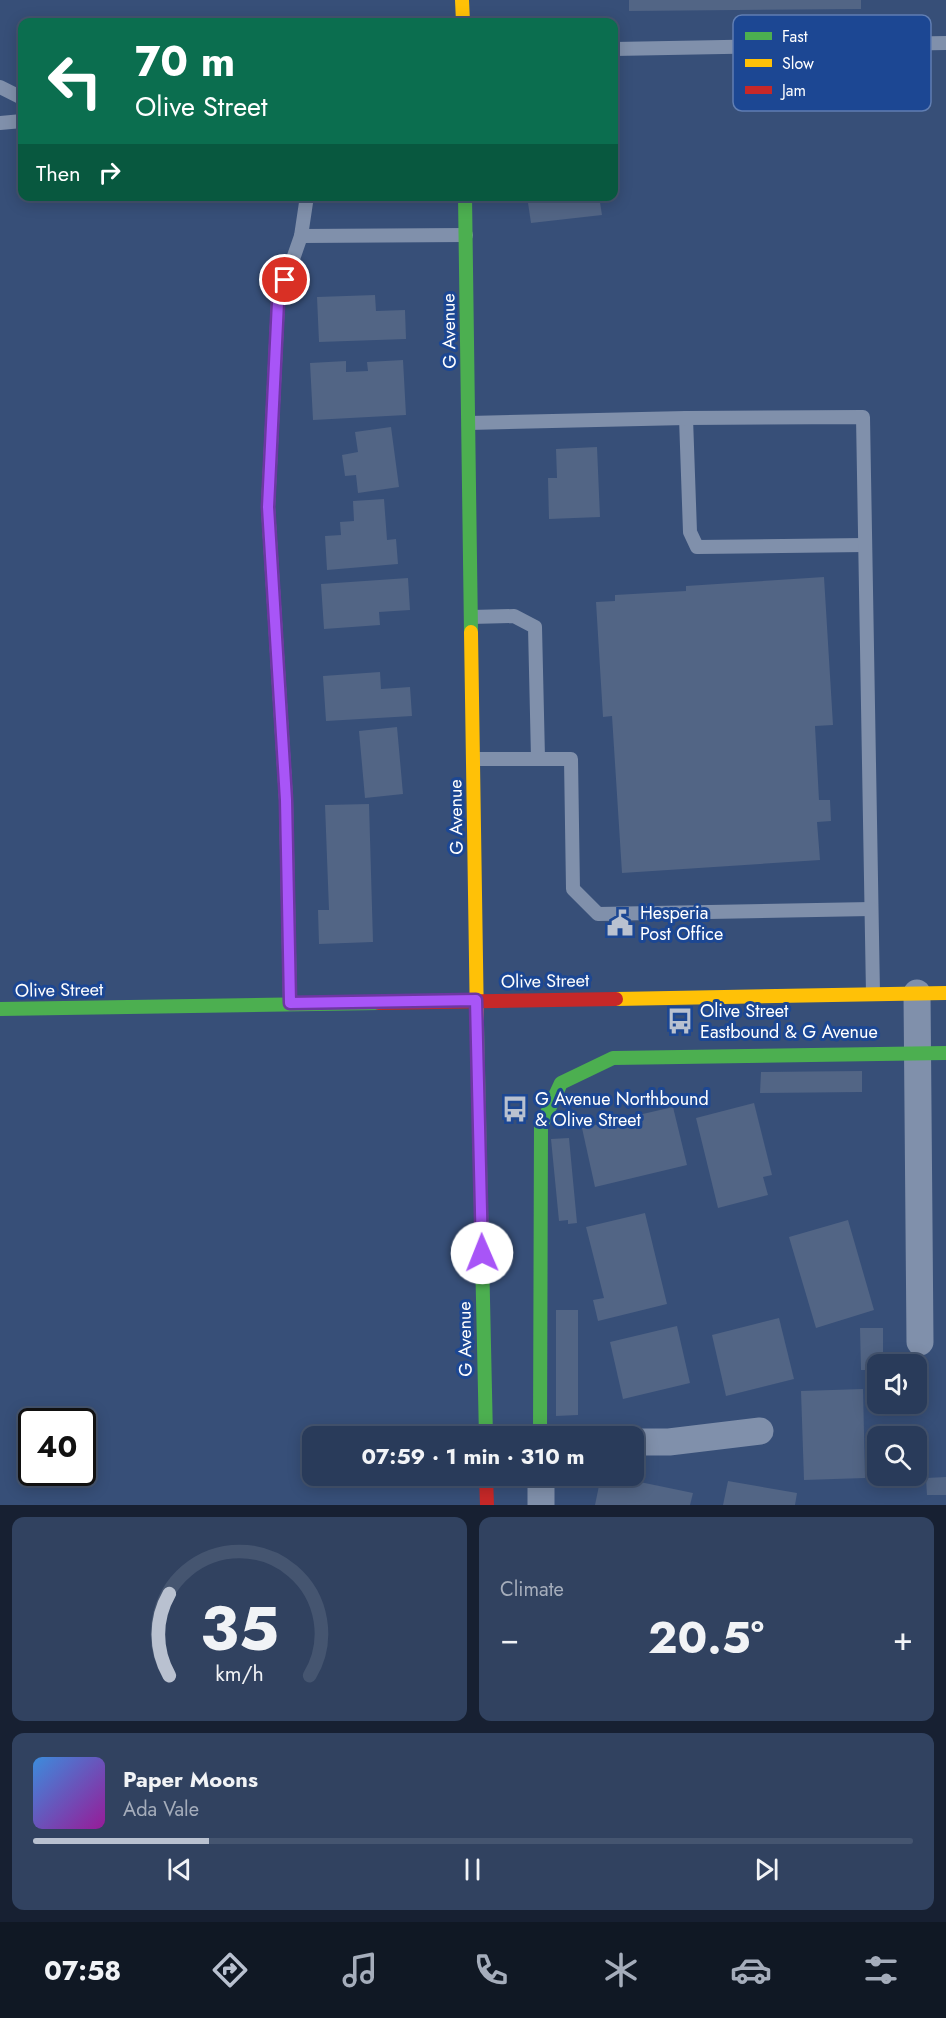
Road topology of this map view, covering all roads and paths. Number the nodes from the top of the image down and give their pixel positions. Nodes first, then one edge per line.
1 (462, 0) edge
2 (463, 18) edge
3 (931, 43) edge
4 (946, 43) edge
5 (733, 47) edge
6 (618, 49) edge
7 (0, 87) edge
8 (18, 96) edge
9 (18, 121) edge
10 (0, 123) edge
11 (306, 201) edge
12 (465, 201) edge
13 (466, 235) junction
14 (301, 236) junction
15 (693, 418) junction
16 (469, 423) junction
17 (865, 545) junction
18 (471, 617) junction
19 (538, 758) junction
20 (473, 759) junction
21 (871, 909) junction
22 (917, 993) junction
23 (946, 993) edge
24 (873, 994) junction
25 (476, 1000) junction
26 (290, 1003) junction
27 (0, 1009) edge
28 (946, 1053) edge
29 (918, 1054) junction
30 (920, 1342) dead end
31 (486, 1426) edge
32 (540, 1426) edge
33 (760, 1431) dead end
34 (644, 1442) edge
35 (486, 1486) edge
36 (541, 1486) edge
37 (487, 1505) edge
38 (541, 1505) edge

1 - 2 street
3 - 4 lane
5 - 6 lane
7 - 8 lane
9 - 10 lane
11 - 14 lane
12 - 13 street, G Avenue
13 - 14 lane
13 - 16 street, G Avenue
14 - 26 lane
15 - 16 lane
15 - 17 lane
15 - 17 lane
16 - 18 street, G Avenue
17 - 21 lane
18 - 19 lane
18 - 20 street, G Avenue
19 - 20 lane
19 - 21 lane
20 - 25 street, G Avenue
21 - 24 lane
22 - 23 street, Olive Street
22 - 24 street, Olive Street
22 - 29 street
24 - 25 street, Olive Street
25 - 26 street, Olive Street
25 - 31 street, G Avenue
26 - 27 street, Olive Street
28 - 29 street
29 - 30 street
29 - 32 street
33 - 34 street
35 - 37 street
36 - 38 street

